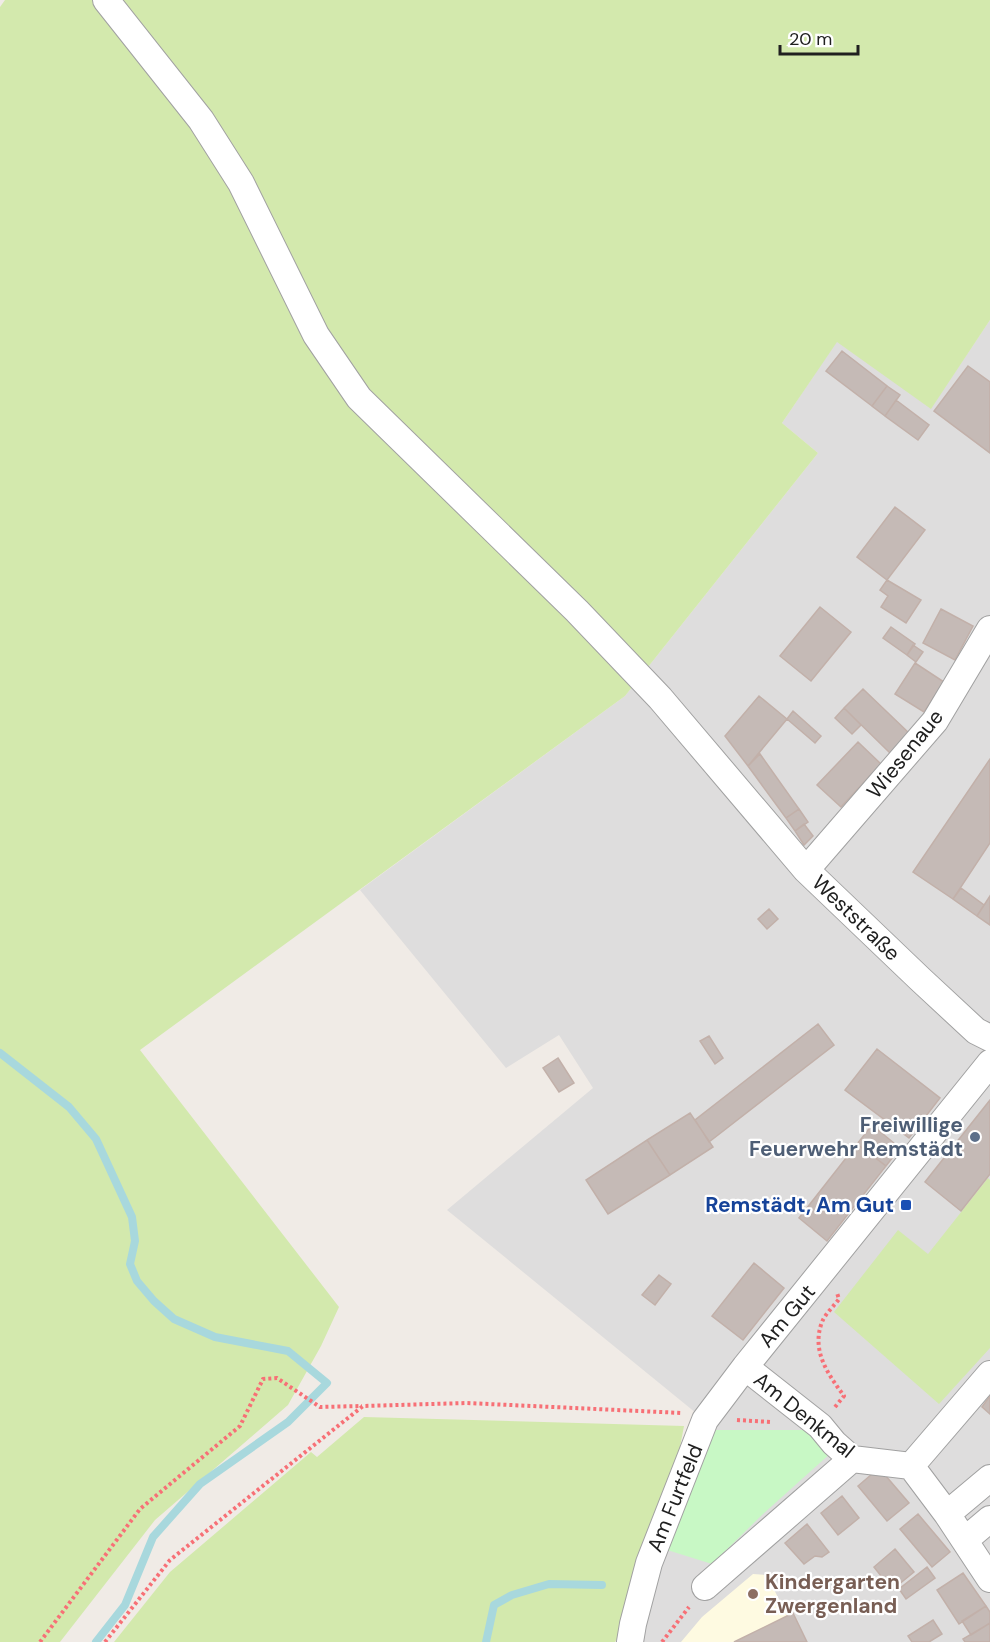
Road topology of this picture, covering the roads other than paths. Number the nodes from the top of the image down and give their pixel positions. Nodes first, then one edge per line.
1 (106, 0) edge
2 (990, 629) edge
3 (806, 870) junction
4 (990, 1038) edge
5 (990, 1063) edge
6 (745, 1366) junction
7 (990, 1374) edge
8 (852, 1459) junction
9 (911, 1466) junction
10 (990, 1478) edge
11 (947, 1514) junction
12 (990, 1519) edge
13 (965, 1540) junction
14 (990, 1579) edge
15 (705, 1587) road end
16 (630, 1642) edge

1 - 3 street, Weststraße
2 - 3 street, Wiesenaue
3 - 4 street, Weststraße
5 - 6 street, Am Gut
6 - 8 street, Am Denkmal
6 - 16 street, Am Furtfeld
7 - 9 street
8 - 9 street, Am Denkmal
8 - 15 street
9 - 11 street
10 - 11 street
11 - 13 street
12 - 13 street
13 - 14 street

